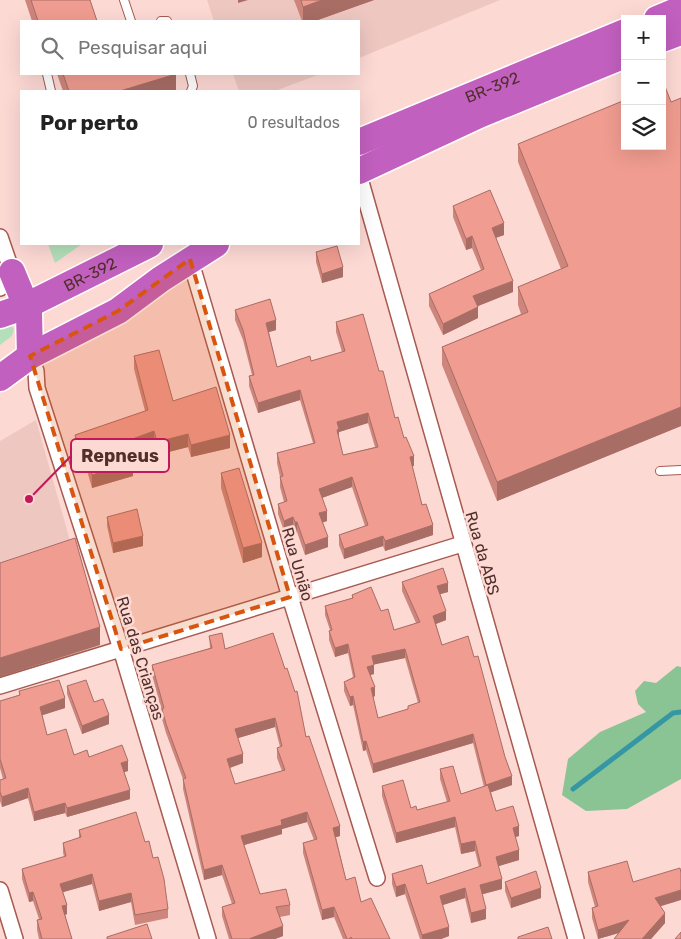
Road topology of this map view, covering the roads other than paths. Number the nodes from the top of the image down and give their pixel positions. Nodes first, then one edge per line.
1 (124, 0) edge
2 (681, 9) edge
3 (666, 15) edge
4 (131, 20) edge
5 (681, 32) edge
6 (621, 34) edge
7 (666, 38) edge
8 (621, 56) edge
9 (47, 75) edge
10 (190, 75) edge
11 (51, 90) edge
12 (191, 90) edge
13 (360, 142) edge
14 (360, 170) edge
15 (360, 179) edge
16 (0, 237) edge
17 (148, 245) edge
18 (214, 245) edge
19 (190, 259) junction
20 (0, 315) edge
21 (16, 323) edge
22 (660, 470) dead end
23 (681, 470) edge
24 (462, 544) junction
25 (290, 598) junction
26 (121, 649) junction
27 (0, 686) edge
28 (378, 878) dead end
29 (0, 890) edge
30 (15, 939) edge
31 (208, 939) edge
32 (576, 939) edge

1 - 4 lane
2 - 3 highway
5 - 7 highway
6 - 13 highway, BR-392
8 - 14 highway, BR-392
9 - 11 lane
10 - 12 lane
15 - 24 street, Rua da ABS
16 - 21 street
17 - 21 highway, BR-392 / BR-392
18 - 19 highway, BR-392
19 - 21 highway, BR-392
19 - 25 street, Rua União
20 - 21 highway, BR-392
20 - 21 highway, BR-392
21 - 26 street, Rua das Crianças
22 - 23 lane
24 - 25 street
24 - 32 street, Rua da ABS
25 - 26 street
25 - 28 street, Rua União
26 - 27 street
26 - 31 street, Rua das Crianças
29 - 30 street

